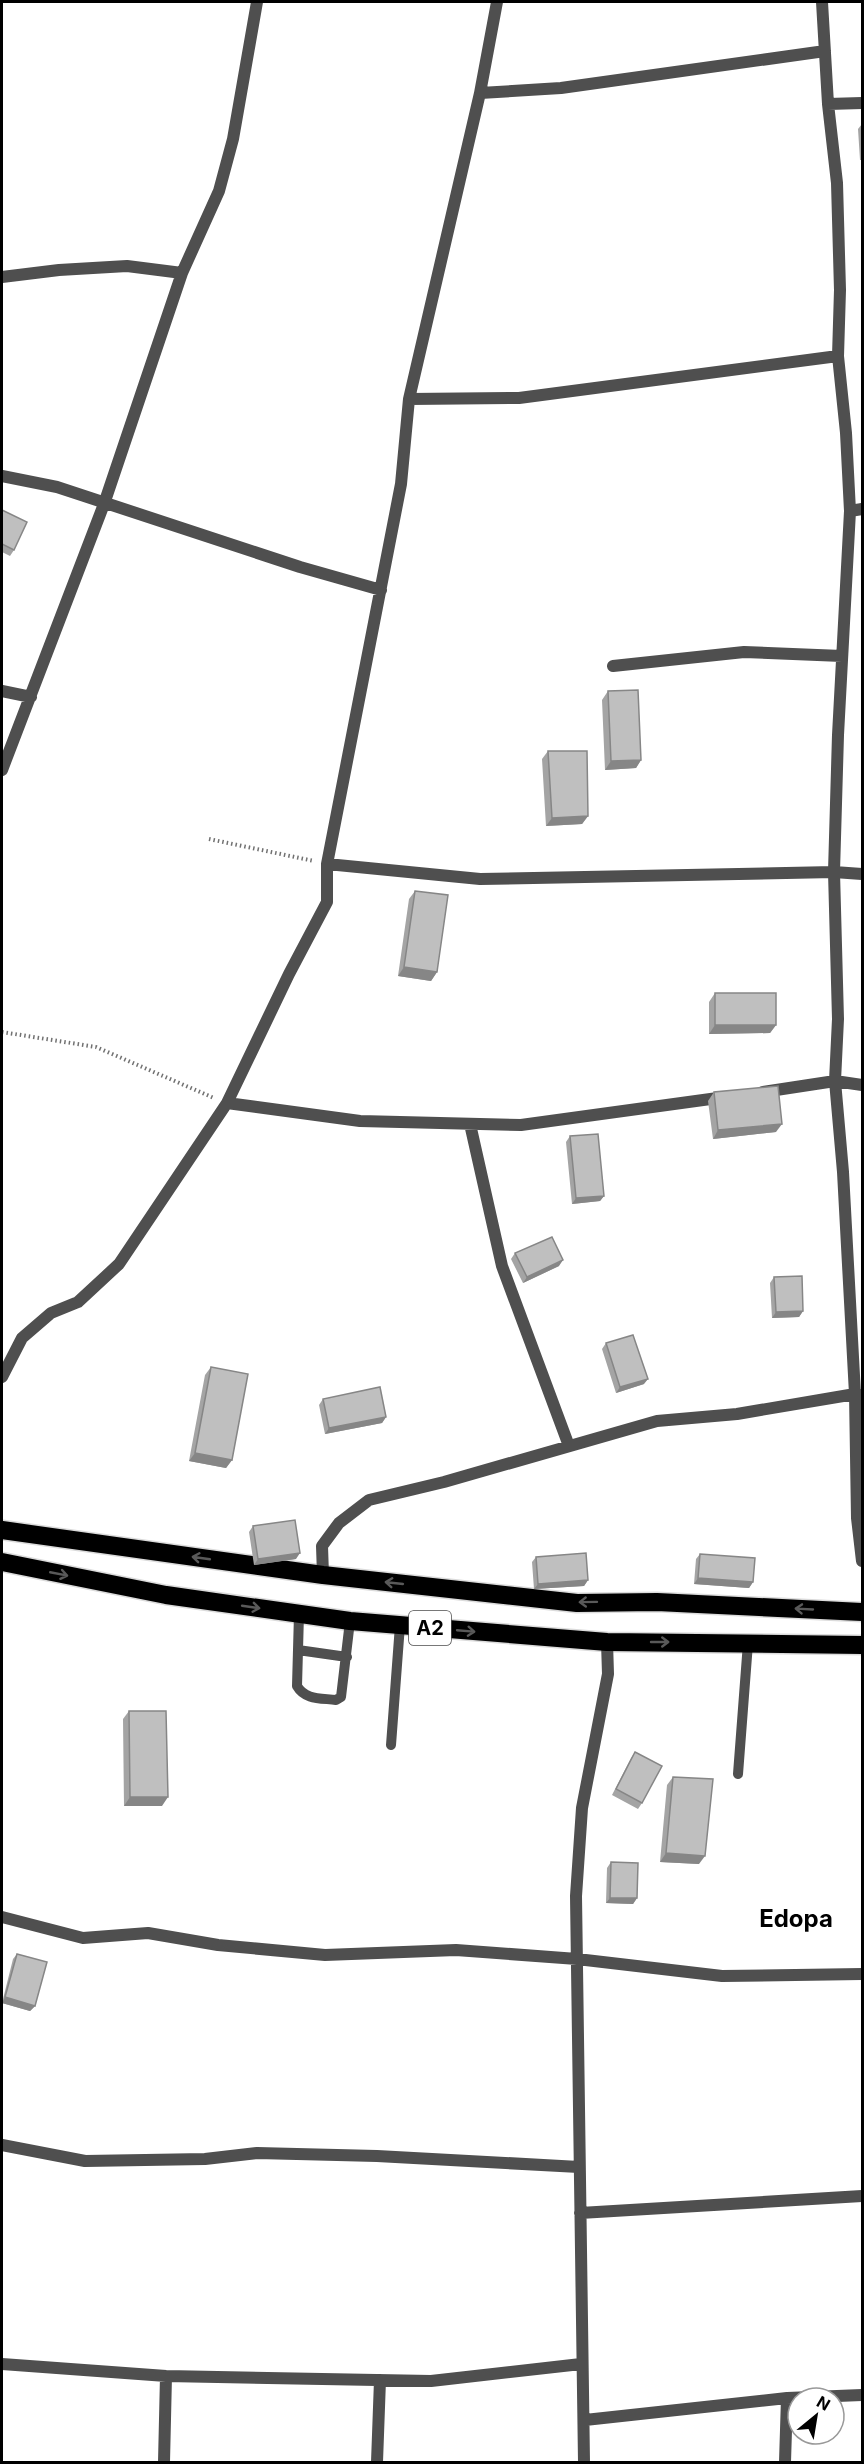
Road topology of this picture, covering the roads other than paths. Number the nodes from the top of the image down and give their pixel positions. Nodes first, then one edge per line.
1 (257, 2) edge
2 (497, 2) edge
3 (822, 2) edge
4 (825, 51) junction
5 (480, 93) junction
6 (862, 103) edge
7 (828, 104) junction
8 (182, 273) junction
9 (2, 277) edge
10 (838, 356) junction
11 (410, 399) junction
12 (2, 476) edge
13 (104, 504) junction
14 (856, 510) edge
15 (381, 590) junction
16 (842, 656) junction
17 (613, 666) dead end
18 (2, 691) edge
19 (31, 697) junction
20 (2, 770) edge
21 (327, 864) junction
22 (834, 872) junction
23 (862, 874) edge
24 (835, 1081) junction
25 (862, 1085) edge
26 (756, 1093) edge
27 (733, 1096) edge
28 (227, 1103) junction
29 (470, 1124) junction
30 (2, 1377) edge
31 (859, 1395) edge
32 (569, 1446) junction
33 (2, 1530) edge
34 (862, 1561) edge
35 (2, 1562) edge
36 (323, 1575) junction
37 (862, 1612) edge
38 (299, 1614) junction
39 (350, 1621) junction
40 (400, 1625) junction
41 (607, 1642) junction
42 (748, 1643) junction
43 (862, 1645) edge
44 (298, 1650) junction
45 (347, 1657) junction
46 (391, 1745) dead end
47 (738, 1774) dead end
48 (2, 1917) edge
49 (577, 1959) junction
50 (862, 1974) edge
51 (2, 2145) edge
52 (579, 2167) junction
53 (862, 2196) edge
54 (580, 2213) junction
55 (2, 2364) edge
56 (581, 2364) junction
57 (166, 2376) junction
58 (380, 2380) junction
59 (862, 2395) edge
60 (846, 2396) edge
61 (786, 2398) edge
62 (585, 2420) junction
63 (786, 2420) edge
64 (164, 2463) edge
65 (377, 2463) edge
66 (584, 2463) edge
67 (784, 2463) edge

1 - 8 street
2 - 5 street
3 - 4 street
4 - 5 street
4 - 7 street
5 - 11 street
6 - 7 street
7 - 10 street
8 - 9 street
8 - 13 street
10 - 11 street
10 - 14 street
11 - 15 street
12 - 13 street
13 - 15 street
13 - 19 street
14 - 16 street
15 - 21 street
16 - 17 street
16 - 22 street
18 - 19 street
19 - 20 street
21 - 22 street
21 - 28 street
22 - 23 street
22 - 24 street
24 - 25 street
24 - 26 street
24 - 31 street
27 - 29 street
28 - 29 street
28 - 30 street
29 - 32 street
31 - 32 street
31 - 34 street
32 - 36 street
36 -> 33 highway, A2
35 -> 38 highway, A2
37 -> 36 highway, A2
38 - 39 highway, A2
38 - 44 lane
39 - 40 highway, A2
39 - 45 lane
40 -> 41 highway, A2
40 - 46 lane
41 -> 42 highway, A2
41 - 49 street
42 - 43 highway, A2
42 - 47 lane
44 - 45 lane
44 - 45 lane
48 - 49 street
49 - 50 street
49 - 52 street
51 - 52 street
52 - 54 street
53 - 54 street
54 - 56 street
55 - 57 street
56 - 58 street
56 - 62 street
57 - 58 street
57 - 64 street
58 - 65 street
59 - 60 street
61 - 62 street
62 - 66 street
63 - 67 street

